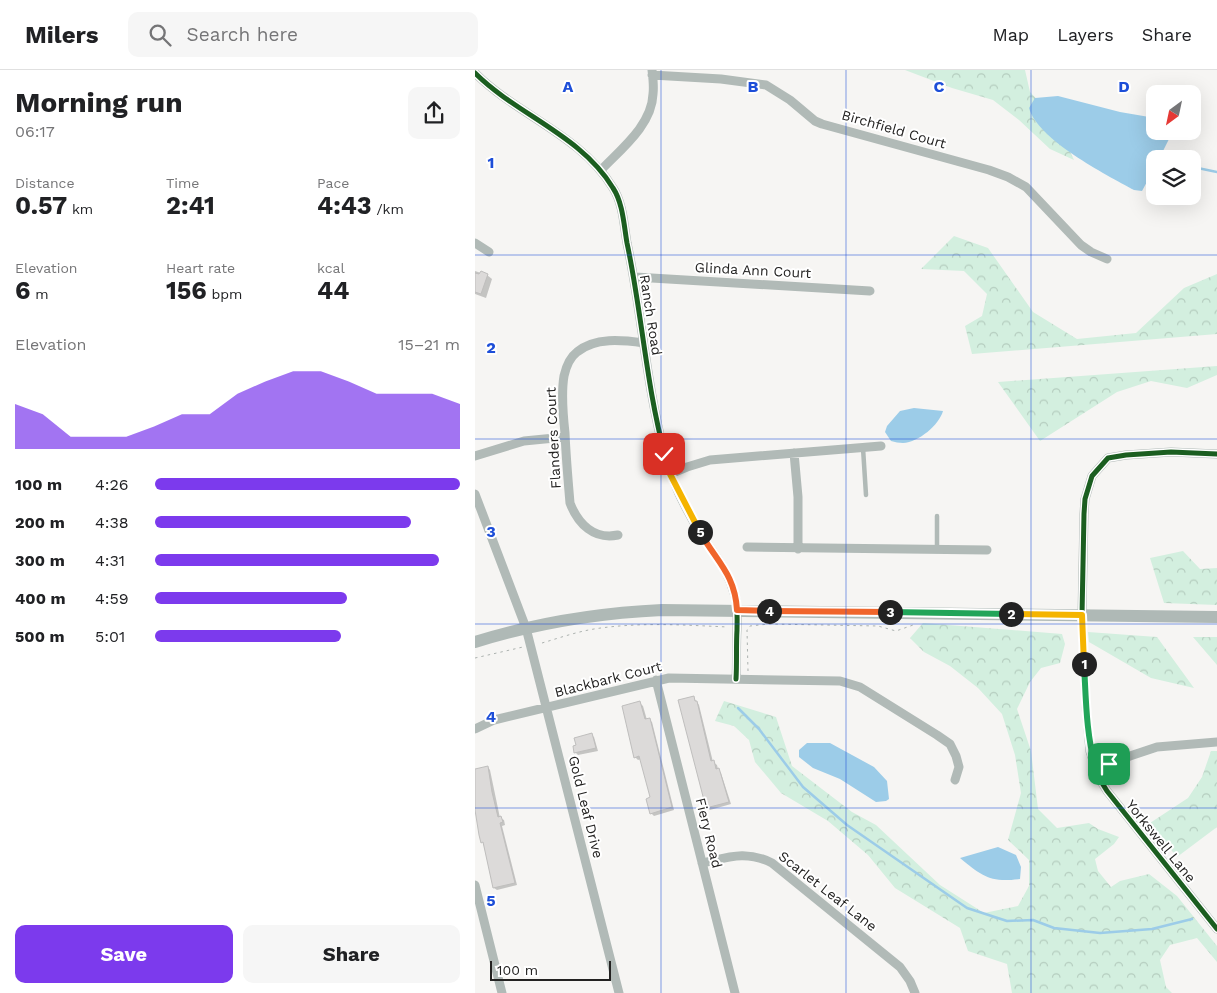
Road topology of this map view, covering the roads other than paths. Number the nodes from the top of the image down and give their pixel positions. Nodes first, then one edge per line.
1 (652, 72) edge
2 (475, 73) edge
3 (601, 170) junction
4 (475, 243) edge
5 (489, 252) dead end
6 (1107, 259) dead end
7 (635, 277) junction
8 (870, 291) dead end
9 (644, 342) junction
10 (565, 437) junction
11 (881, 446) dead end
12 (863, 448) junction
13 (794, 453) junction
14 (1217, 454) edge
15 (475, 456) edge
16 (670, 474) junction
17 (475, 494) edge
18 (866, 495) dead end
19 (937, 516) dead end
20 (618, 535) dead end
21 (747, 547) dead end
22 (798, 549) junction
23 (937, 550) junction
24 (987, 550) dead end
25 (737, 610) junction
26 (1082, 615) junction
27 (1217, 617) edge
28 (526, 628) junction
29 (475, 642) edge
30 (736, 679) junction
31 (656, 680) junction
32 (547, 708) junction
33 (475, 729) edge
34 (1217, 742) edge
35 (1096, 769) junction
36 (955, 780) dead end
37 (702, 863) junction
38 (475, 885) edge
39 (1217, 929) edge
40 (502, 993) edge
41 (619, 993) edge
42 (735, 993) edge
43 (915, 993) edge

1 - 3 street
1 - 6 street, Birchfield Court
2 - 3 street, Ranch Road
3 - 7 street, Ranch Road
4 - 5 street
7 - 8 street, Glinda Ann Court
7 - 9 street, Ranch Road
9 - 10 street, Flanders Court
9 - 16 street, Ranch Road
10 - 15 street
10 - 20 street, Flanders Court
11 - 12 street
12 - 13 street
12 - 18 lane
13 - 16 street
13 - 22 street
14 - 26 street, Yorkswell Lane
16 - 25 street, Ranch Road
17 - 28 street, Gold Leaf Drive
19 - 23 lane
21 - 22 street
22 - 23 street
23 - 24 street
25 - 26 main road
25 - 28 main road
25 - 30 street, Ranch Road
26 - 27 main road
26 - 35 street, Yorkswell Lane
28 - 29 main road
28 - 32 street, Gold Leaf Drive
30 - 31 street, Blackbark Court
30 - 36 street, Blackbark Court
31 - 32 street, Blackbark Court
31 - 37 street, Fiery Road
32 - 33 street, Blackbark Court
32 - 41 street, Gold Leaf Drive
34 - 35 street
35 - 39 street, Yorkswell Lane
37 - 42 street, Fiery Road
37 - 43 street, Scarlet Leaf Lane
38 - 40 street

